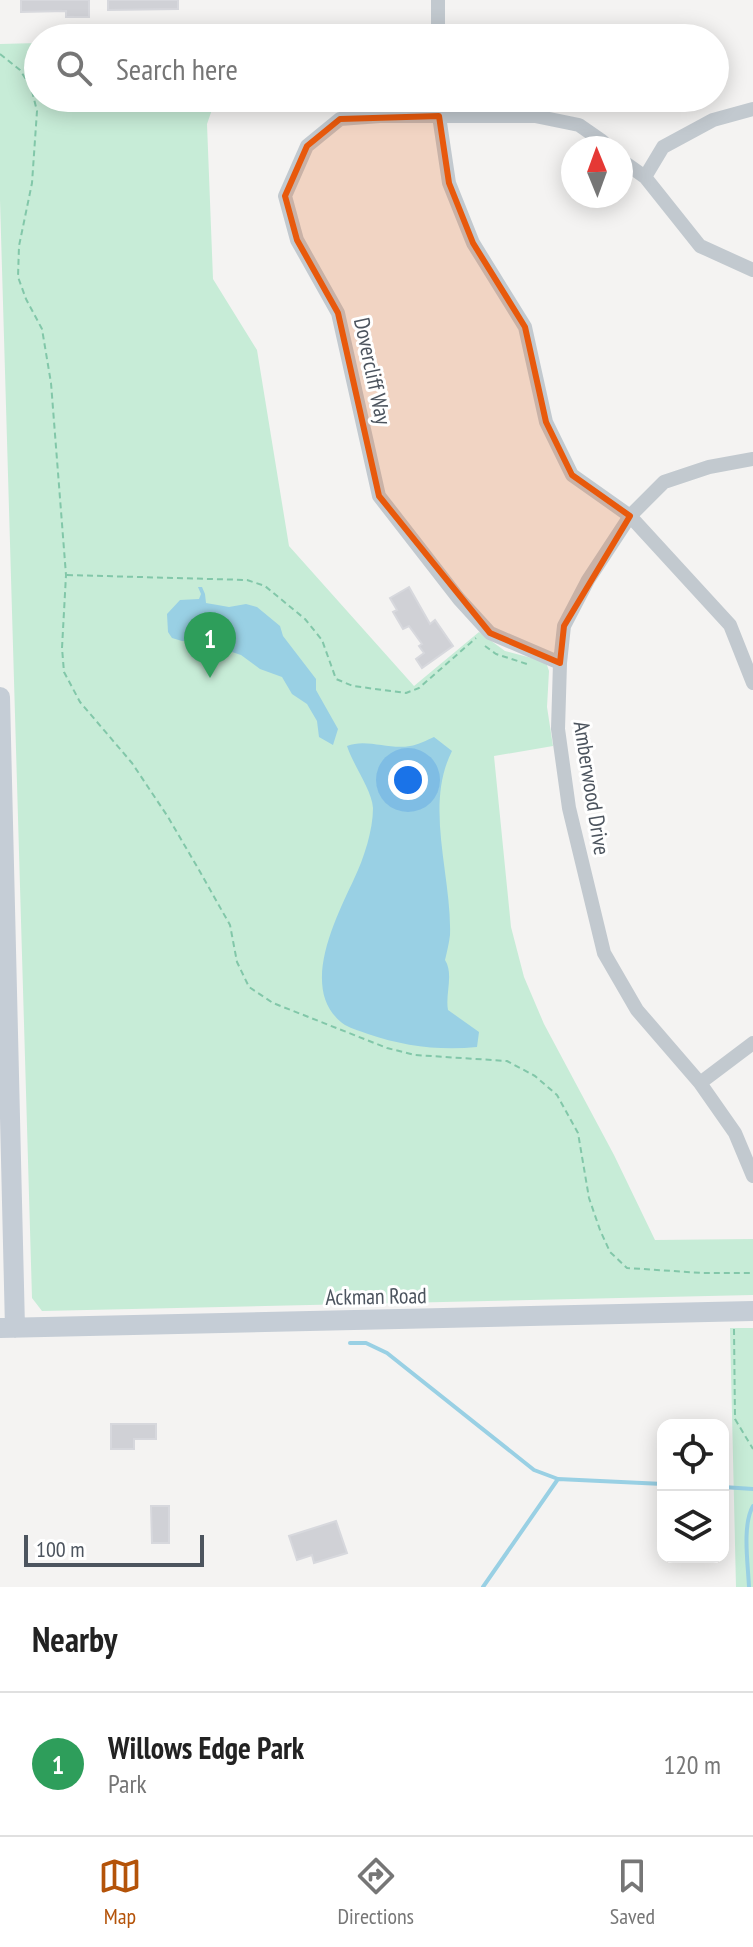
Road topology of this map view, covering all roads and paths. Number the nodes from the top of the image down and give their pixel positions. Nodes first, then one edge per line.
1 (438, 0) edge
2 (438, 24) edge
3 (0, 54) edge
4 (24, 76) edge
5 (753, 109) edge
6 (37, 112) edge
7 (439, 112) edge
8 (439, 116) junction
9 (595, 136) edge
10 (633, 168) edge
11 (645, 177) junction
12 (753, 270) edge
13 (753, 459) edge
14 (630, 516) junction
15 (66, 575) junction
16 (486, 628) junction
17 (560, 663) junction
18 (753, 683) edge
19 (0, 697) edge
20 (753, 1043) edge
21 (700, 1083) junction
22 (753, 1176) edge
23 (753, 1273) edge
24 (743, 1311) edge
25 (8, 1328) edge
26 (753, 1449) edge

1 - 2 street
3 - 4 path
5 - 11 street
6 - 15 path
7 - 8 street
8 - 9 street, Dovercliff Way
8 - 14 street
8 - 16 street, Dovercliff Way
10 - 11 street
11 - 12 street
13 - 14 street, Amberwood Drive
14 - 17 street, Amberwood Drive
14 - 18 street
15 - 16 path
15 - 23 path
16 - 17 street, Dovercliff Way
17 - 21 street, Amberwood Drive
19 - 25 street
20 - 21 street
21 - 22 street, Amberwood Drive
24 - 25 street, Ackman Road
24 - 26 path

